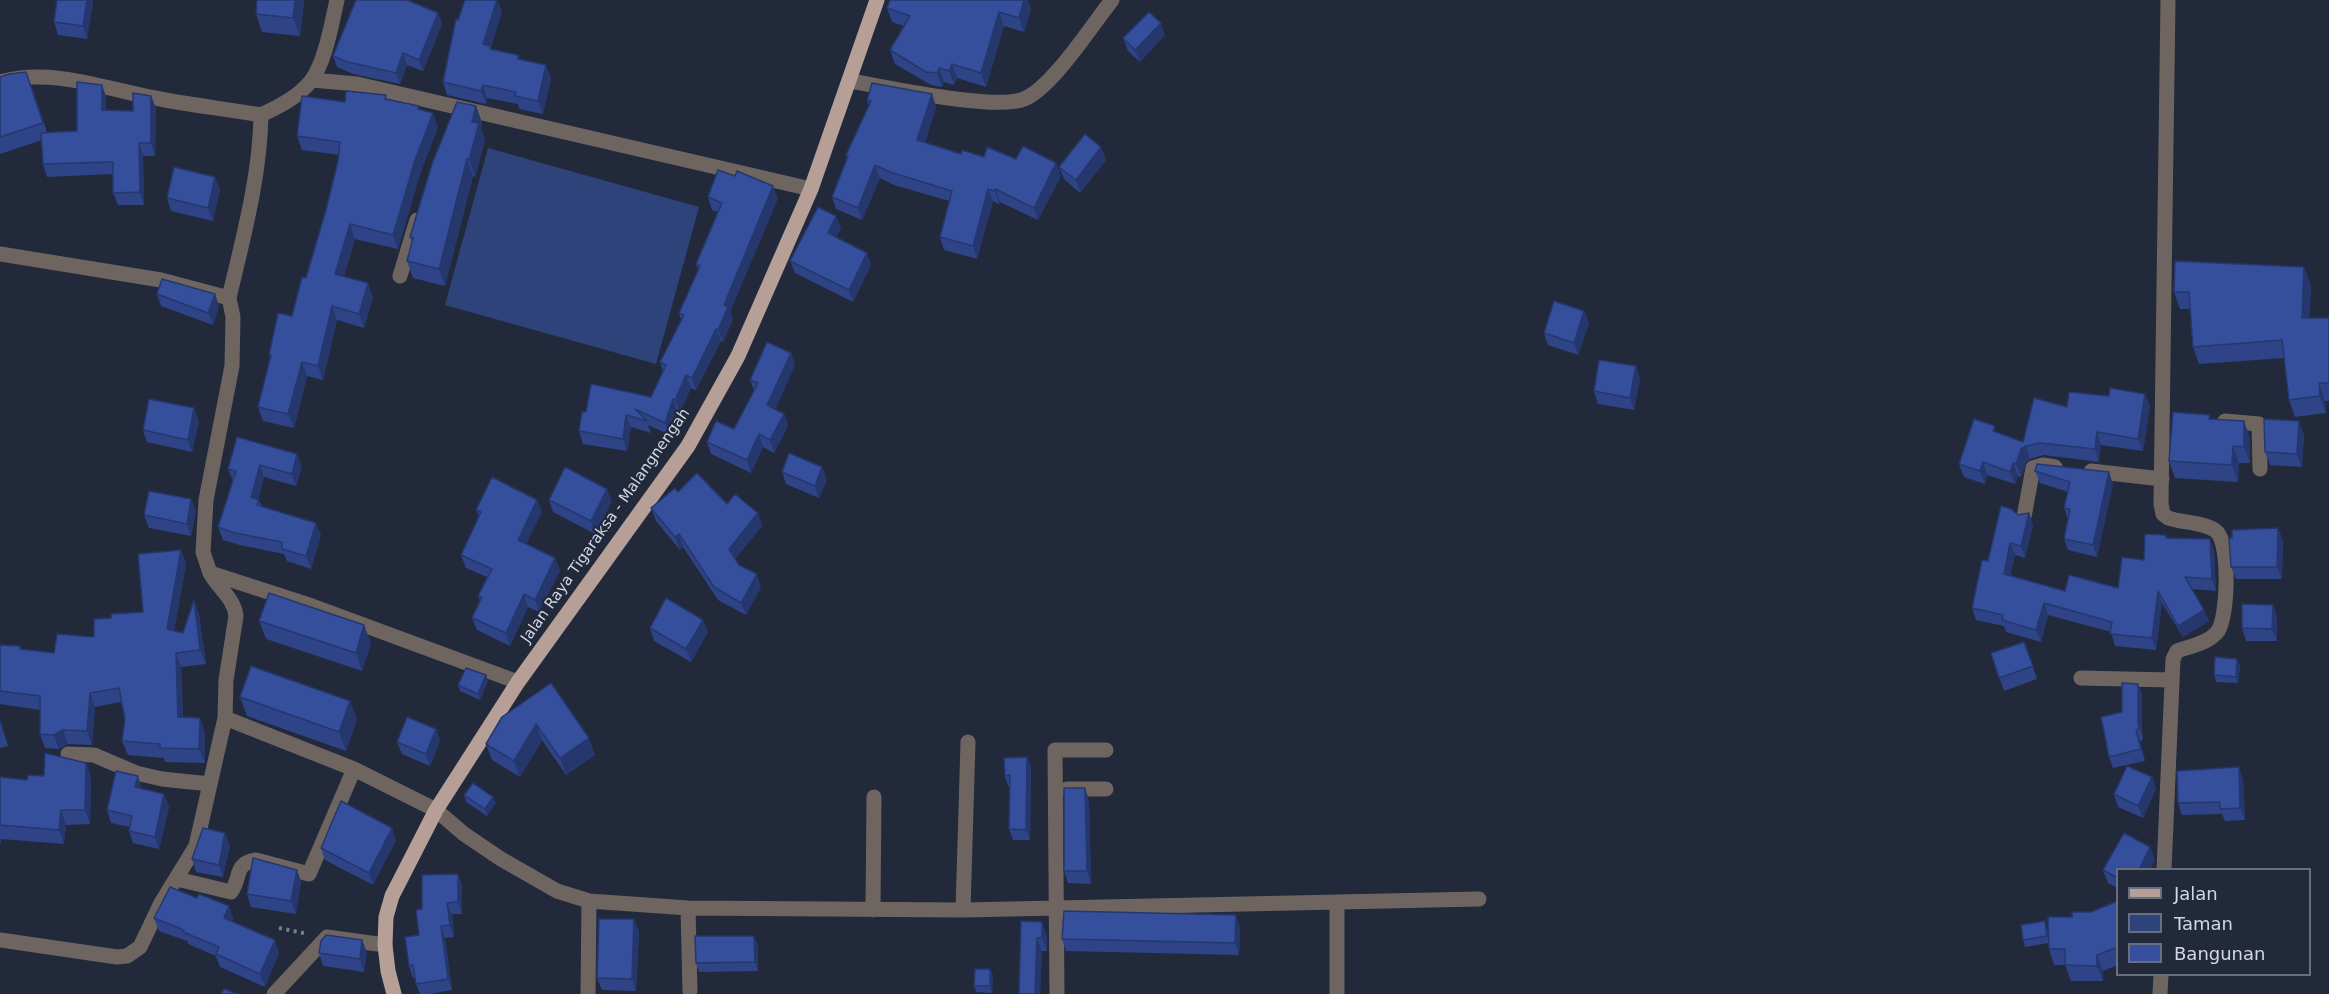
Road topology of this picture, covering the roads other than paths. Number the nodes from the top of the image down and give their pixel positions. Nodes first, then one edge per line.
1 (338, 0) edge
2 (878, 0) edge
3 (1112, 0) edge
4 (2168, 0) edge
5 (312, 80) junction
6 (850, 81) junction
7 (0, 82) edge
8 (261, 115) junction
9 (811, 189) junction
10 (420, 211) edge
11 (0, 254) edge
12 (400, 276) dead end
13 (229, 298) junction
14 (2210, 421) edge
15 (2260, 469) dead end
16 (2162, 479) junction
17 (2024, 517) edge
18 (210, 573) junction
19 (2081, 678) dead end
20 (2171, 680) junction
21 (518, 682) junction
22 (225, 718) junction
23 (968, 742) dead end
24 (1106, 750) dead end
25 (68, 754) dead end
26 (354, 769) junction
27 (210, 784) junction
28 (1055, 789) junction
29 (1106, 789) dead end
30 (874, 797) dead end
31 (436, 810) junction
32 (2164, 868) edge
33 (177, 879) junction
34 (1479, 899) dead end
35 (589, 901) junction
36 (1337, 902) junction
37 (688, 908) junction
38 (1056, 908) junction
39 (873, 909) junction
40 (963, 910) junction
41 (0, 940) edge
42 (385, 945) junction
43 (2161, 976) edge
44 (690, 991) dead end
45 (274, 994) edge
46 (394, 994) edge
47 (588, 994) edge
48 (1057, 994) edge
49 (1337, 994) edge
50 (2160, 994) edge

1 - 5 street
2 - 6 main road, Jalan Raya Tigaraksa - Malangnengah
3 - 6 street
4 - 16 street
5 - 8 street
5 - 9 street
6 - 9 main road, Jalan Raya Tigaraksa - Malangnengah
7 - 8 street
8 - 13 street
9 - 21 main road, Jalan Raya Tigaraksa - Malangnengah
10 - 12 street
11 - 13 street
13 - 18 street
14 - 15 street
16 - 17 street
16 - 20 street
18 - 21 street
18 - 22 street
19 - 20 street
20 - 32 street
21 - 31 main road, Jalan Raya Tigaraksa - Malangnengah
22 - 26 street
22 - 27 street
23 - 40 street
24 - 28 street
25 - 27 street
26 - 31 street
26 - 33 street
27 - 33 street
28 - 29 street
28 - 38 street
30 - 39 street
31 - 35 street
31 - 42 main road, Jalan Raya Tigaraksa - Malangnengah
33 - 41 street
34 - 36 street
35 - 37 street
35 - 47 street
36 - 38 street
36 - 49 street
37 - 39 street
37 - 44 street
38 - 40 street
38 - 48 street
39 - 40 street
42 - 45 street
42 - 46 main road, Jalan Raya Tigaraksa - Malangnengah
43 - 50 street

